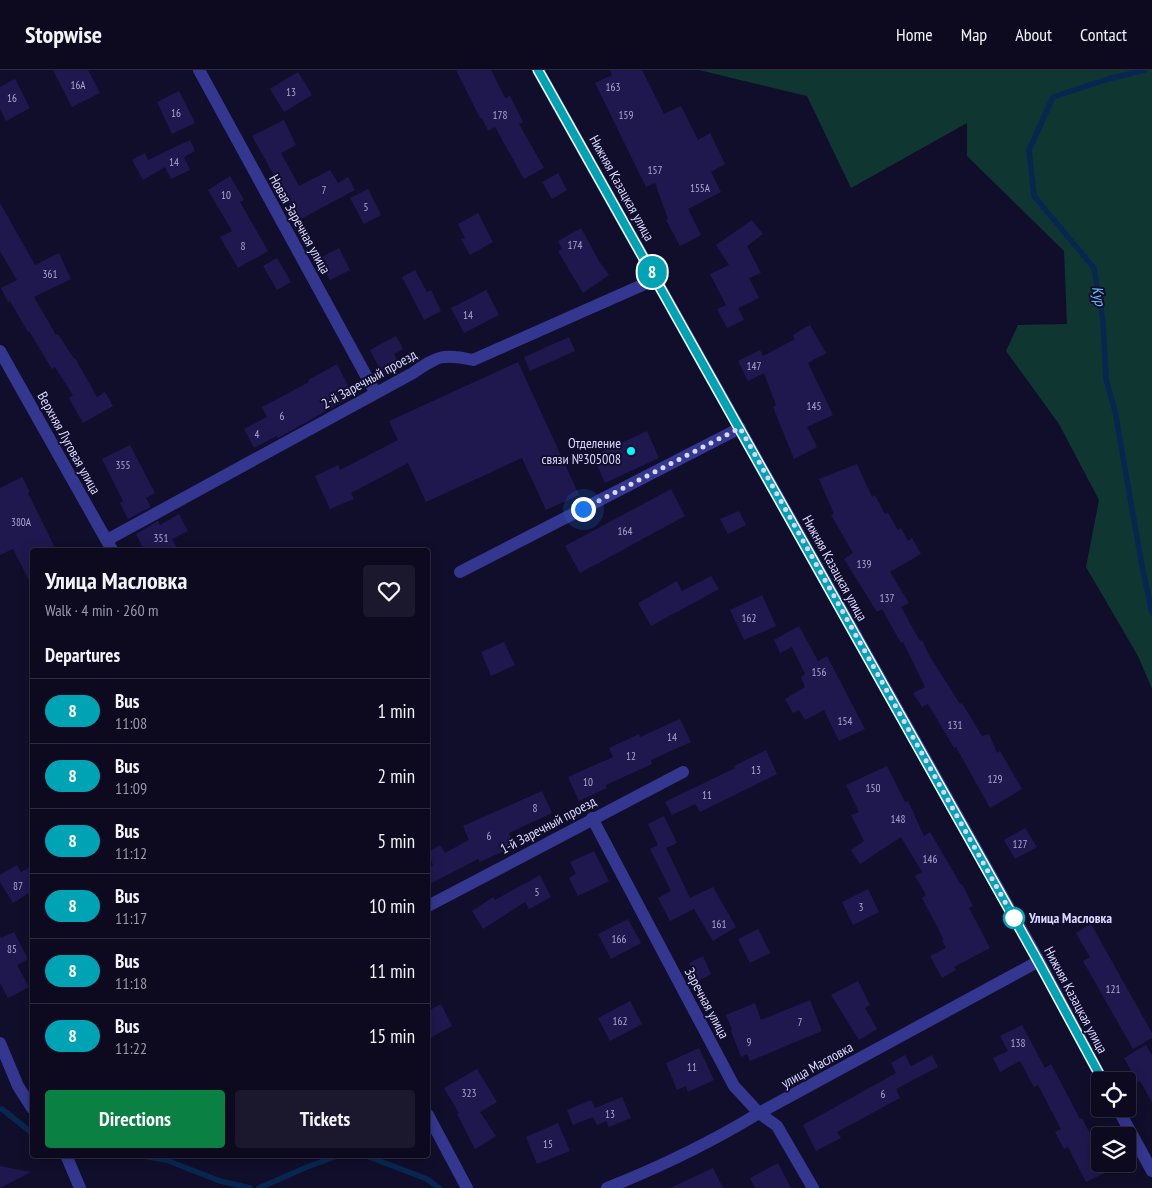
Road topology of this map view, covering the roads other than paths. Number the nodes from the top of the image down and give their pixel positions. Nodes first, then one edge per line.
1 (199, 70) edge
2 (538, 70) edge
3 (656, 279) junction
4 (0, 351) edge
5 (375, 392) junction
6 (740, 428) junction
7 (109, 545) edge
8 (460, 572) dead end
9 (683, 772) dead end
10 (592, 818) junction
11 (430, 905) edge
12 (1038, 961) junction
13 (0, 1043) edge
14 (1098, 1072) edge
15 (30, 1105) edge
16 (759, 1113) junction
17 (1122, 1117) edge
18 (430, 1119) edge
19 (67, 1158) edge
20 (1152, 1171) edge
21 (80, 1188) edge
22 (467, 1188) edge
23 (607, 1188) edge
24 (813, 1188) edge

1 - 5 street, Новая Заречная улица
2 - 3 street, Нижняя Казацкая улица
3 - 5 street, 2-й Заречный проезд
3 - 6 street, Нижняя Казацкая улица
4 - 7 street, Верхняя Луговая улица
5 - 7 street, 2-й Заречный проезд
6 - 8 street
6 - 12 street, Нижняя Казацкая улица
9 - 10 street, 1-й Заречный проезд
10 - 11 street, 1-й Заречный проезд
10 - 16 street, Заречная улица
12 - 14 street, Нижняя Казацкая улица
12 - 16 street, улица Масловка
13 - 15 street
16 - 23 street, улица Масловка
16 - 24 street, Заречная улица
17 - 20 street
18 - 22 street
19 - 21 street

